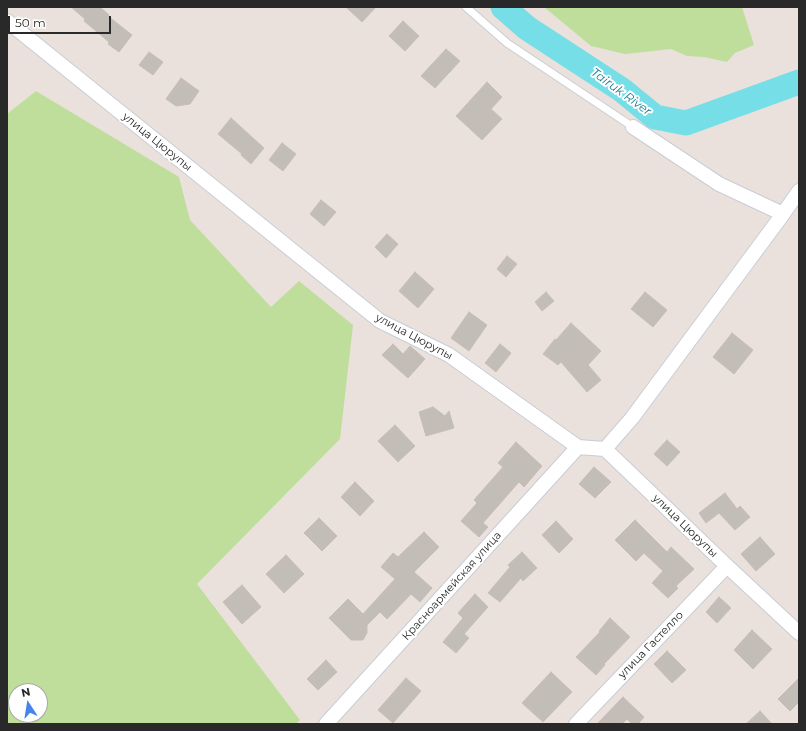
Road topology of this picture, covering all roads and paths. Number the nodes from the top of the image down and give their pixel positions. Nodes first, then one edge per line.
1 (466, 7) edge
2 (7, 21) edge
3 (633, 127) joint
4 (799, 191) edge
5 (782, 214) junction
6 (578, 448) junction
7 (605, 449) junction
8 (727, 566) junction
9 (799, 633) edge
10 (326, 724) edge
11 (576, 724) edge

1 - 3 lane
2 - 6 street, улица Цюрупы
3 - 5 street
4 - 5 street
5 - 7 street
6 - 7 street
6 - 10 street, Красноармейская улица
7 - 8 street, улица Цюрупы
8 - 9 street, улица Цюрупы
8 - 11 street, улица Гастелло

